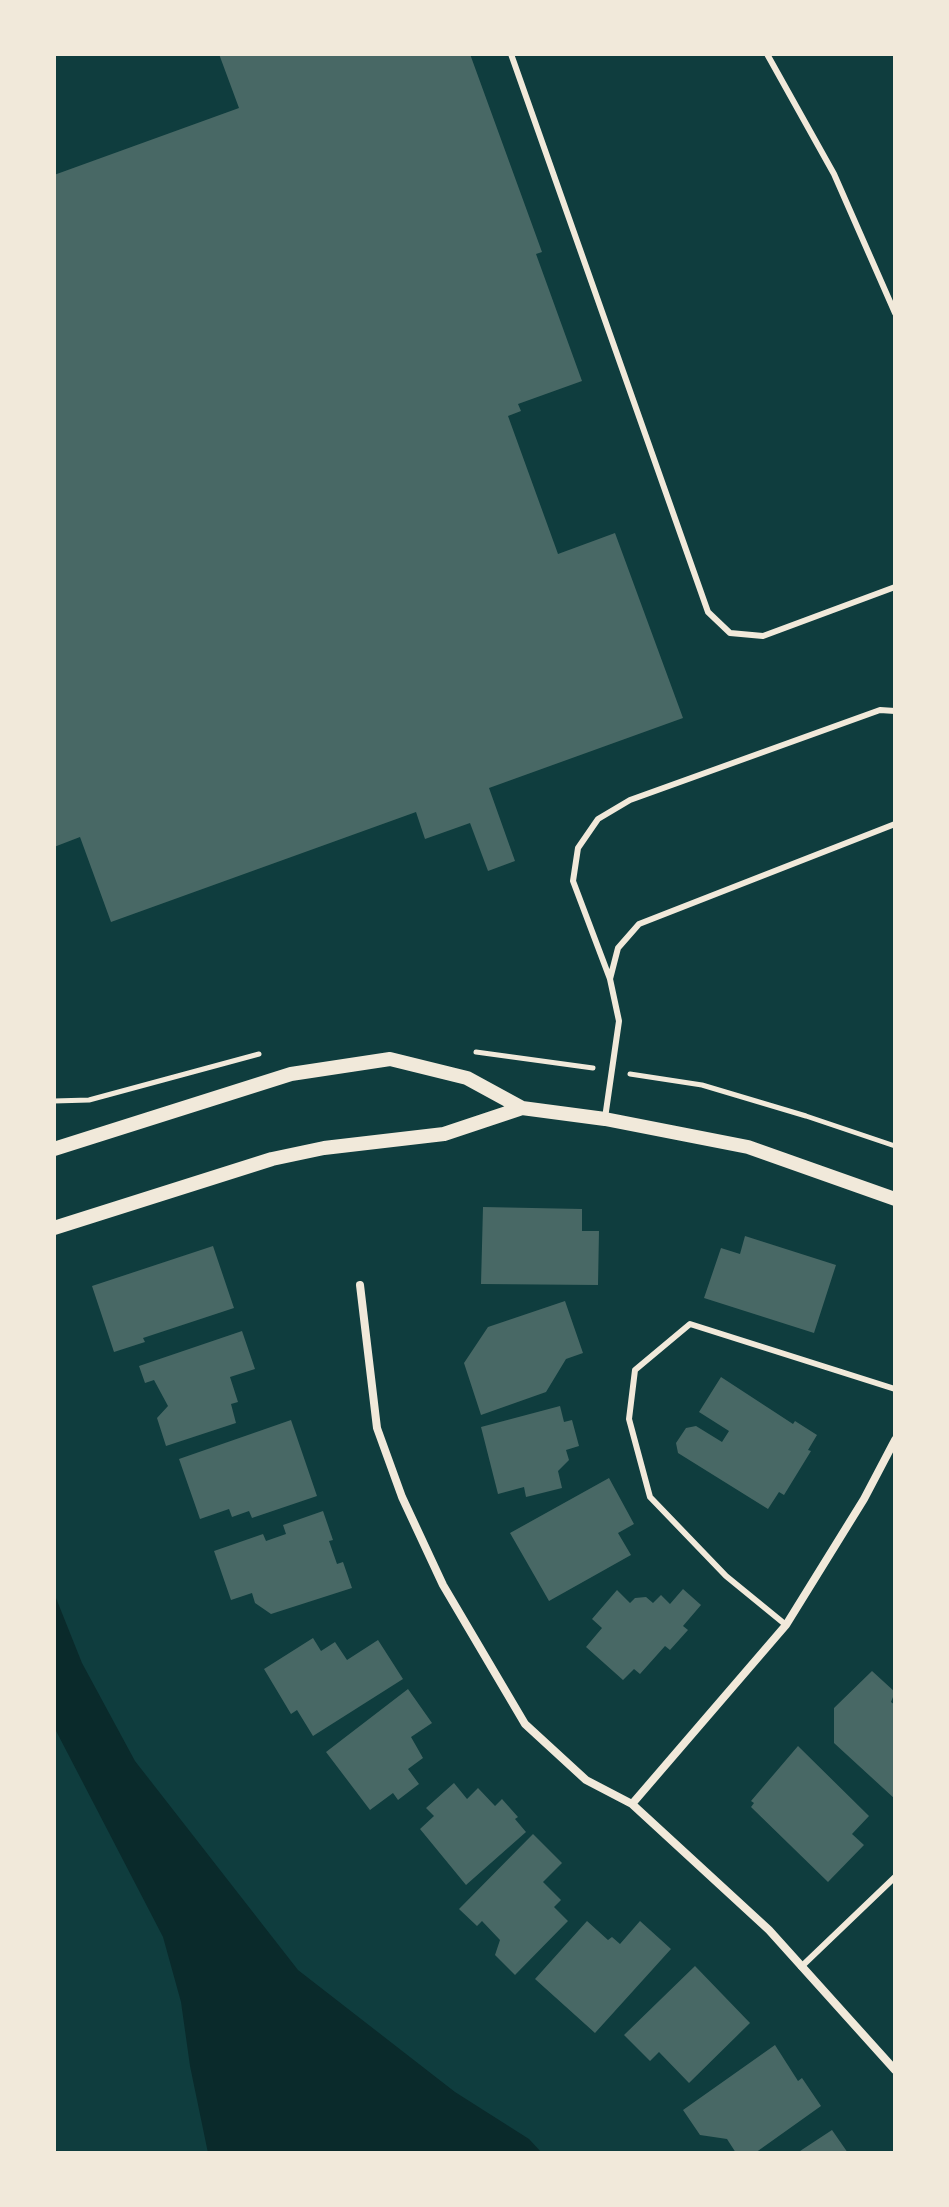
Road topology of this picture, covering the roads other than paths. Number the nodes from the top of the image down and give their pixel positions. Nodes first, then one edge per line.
1 (511, 54) edge
2 (767, 54) edge
3 (895, 313) edge
4 (895, 587) edge
5 (895, 711) edge
6 (895, 824) edge
7 (610, 979) junction
8 (522, 1108) junction
9 (605, 1119) junction
10 (54, 1149) edge
11 (895, 1199) edge
12 (54, 1228) edge
13 (360, 1285) dead end
14 (895, 1389) edge
15 (895, 1440) edge
16 (786, 1625) junction
17 (632, 1804) junction
18 (895, 1877) edge
19 (801, 1967) junction
20 (895, 2070) edge

1 - 4 lane
2 - 3 lane
5 - 7 lane
6 - 7 lane
7 - 9 lane
8 - 9 street
8 - 10 street
8 - 12 street
9 - 11 street
13 - 17 street
14 - 16 lane
15 - 16 street
16 - 17 street
17 - 19 street
18 - 19 lane
19 - 20 street

